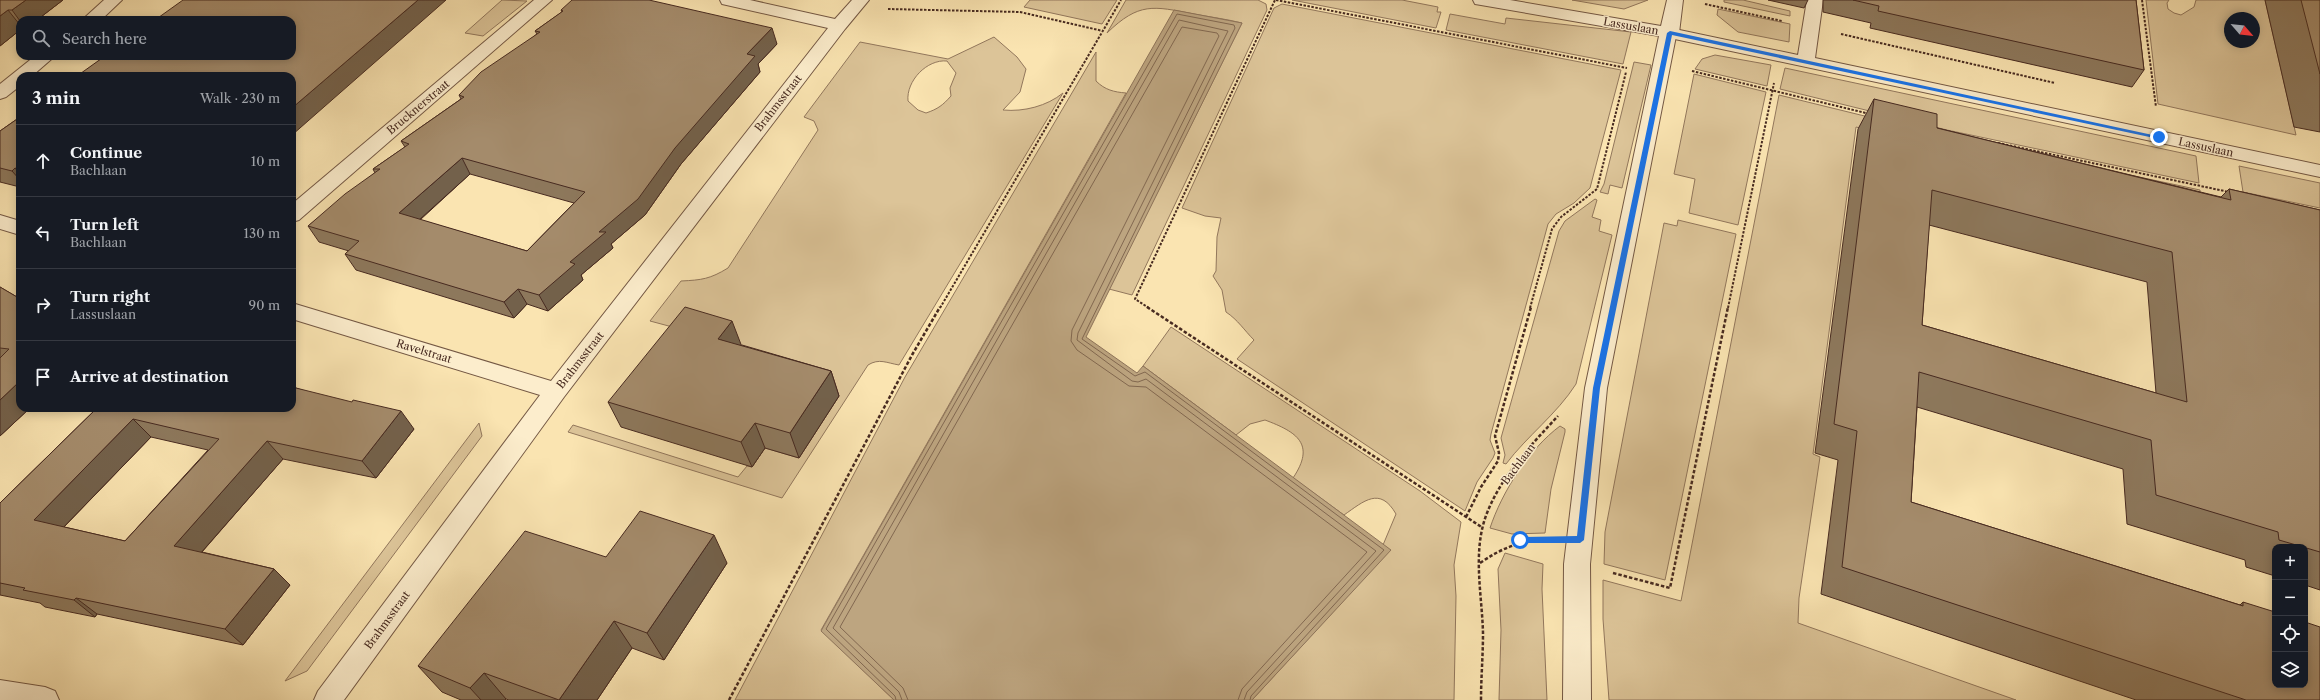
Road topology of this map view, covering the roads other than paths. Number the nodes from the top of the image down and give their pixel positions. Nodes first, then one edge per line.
1 (114, 0) edge
2 (544, 0) edge
3 (728, 0) edge
4 (1481, 0) edge
5 (1675, 0) edge
6 (1816, 0) edge
7 (857, 4) edge
8 (96, 16) edge
9 (838, 25) junction
10 (1670, 33) junction
11 (41, 60) edge
12 (1806, 61) junction
13 (25, 72) edge
14 (16, 79) edge
15 (0, 93) edge
16 (2320, 171) edge
17 (296, 211) edge
18 (0, 222) edge
19 (16, 227) edge
20 (296, 313) edge
21 (556, 391) junction
22 (0, 693) edge
23 (45, 700) edge
24 (328, 700) edge
25 (1577, 700) edge

1 - 8 street
2 - 17 street, Brucknerstraat
3 - 9 street
4 - 10 street, Lassuslaan
5 - 10 street
6 - 12 street
7 - 9 street, Brahmsstraat
9 - 21 street, Brahmsstraat
10 - 12 street, Lassuslaan
10 - 25 street
11 - 13 street
12 - 16 street, Lassuslaan
14 - 15 street
18 - 19 street
20 - 21 street, Ravelstraat
21 - 24 street, Brahmsstraat
22 - 23 street

